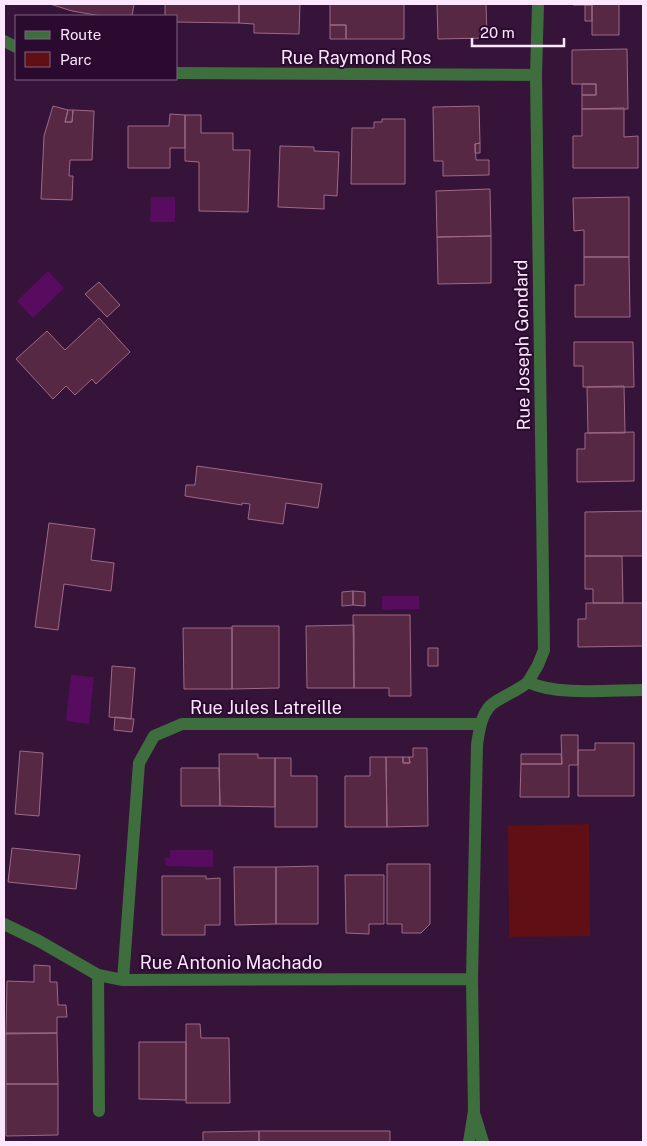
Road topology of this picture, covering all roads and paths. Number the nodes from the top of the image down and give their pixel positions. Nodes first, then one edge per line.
1 (538, 4) edge
2 (4, 40) edge
3 (15, 46) edge
4 (178, 73) edge
5 (536, 75) junction
6 (528, 682) junction
7 (643, 690) edge
8 (480, 724) junction
9 (4, 924) edge
10 (98, 975) junction
11 (472, 979) junction
12 (123, 980) junction
13 (99, 1111) dead end
14 (474, 1111) junction
15 (469, 1142) edge
16 (482, 1142) edge

1 - 5 street, Rue Joseph Gondard
2 - 3 street
4 - 5 street, Rue Raymond Ros
5 - 6 street, Rue Joseph Gondard
6 - 7 street
6 - 8 street
8 - 11 street
8 - 12 street, Rue Jules Latreille
9 - 10 street, Rue Antonio Machado
10 - 12 street, Rue Antonio Machado
10 - 13 street
11 - 12 street, Rue Antonio Machado
11 - 14 street
14 - 15 street
14 - 16 street

